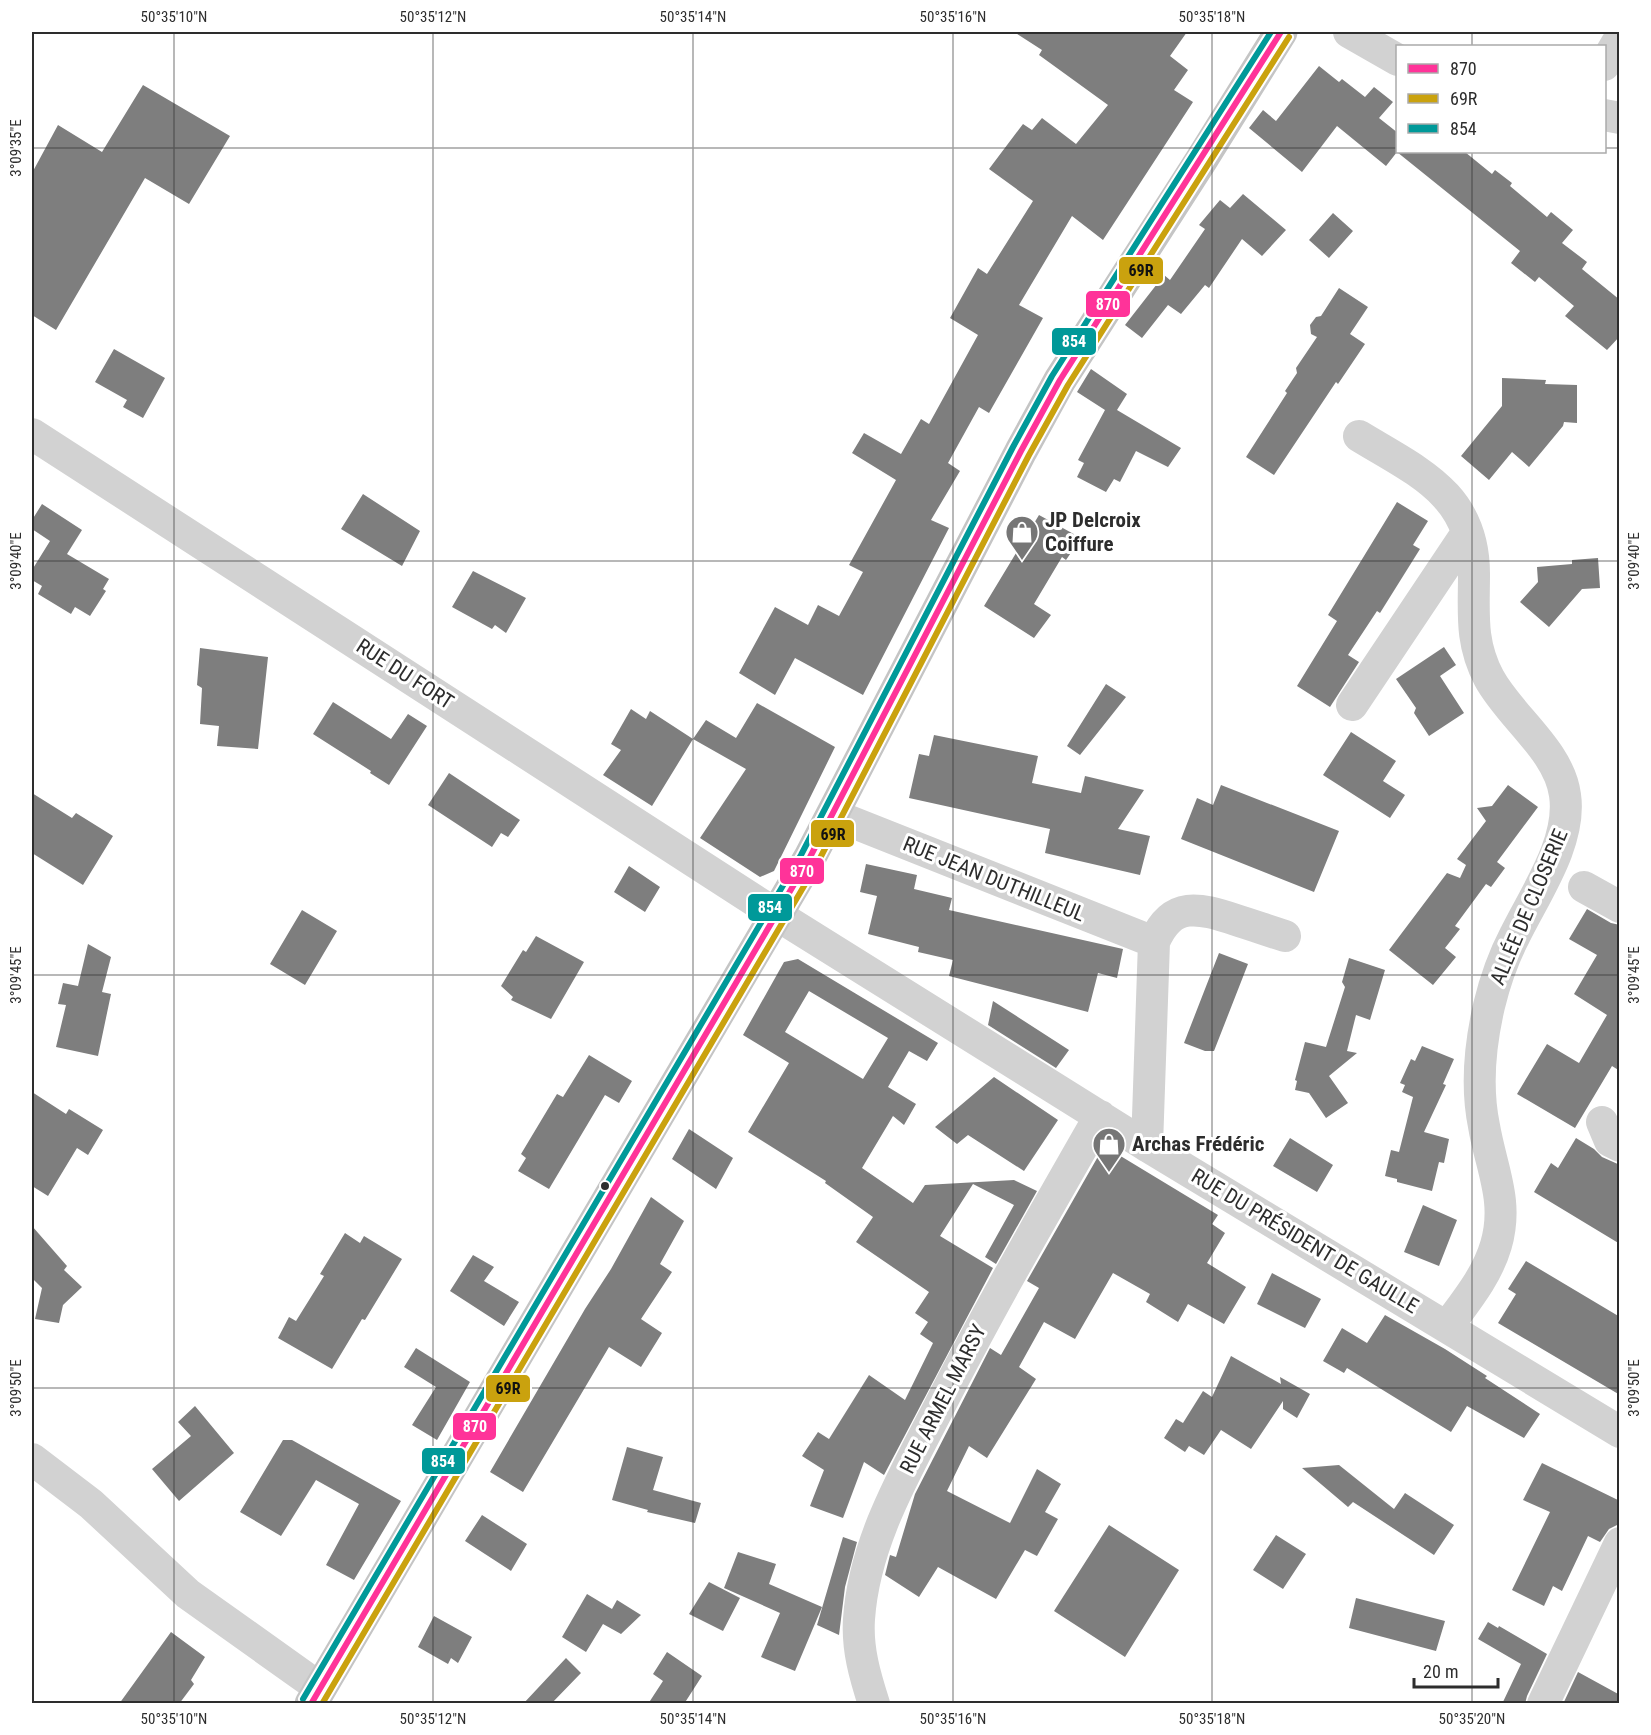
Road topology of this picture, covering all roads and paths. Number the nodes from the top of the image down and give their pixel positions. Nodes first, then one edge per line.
1 (1281, 32) edge
2 (1349, 32) edge
3 (1620, 38) edge
4 (1396, 59) edge
5 (1606, 63) edge
6 (32, 434) edge
7 (1359, 436) dead end
8 (1467, 533) junction
9 (1352, 705) dead end
10 (834, 815) junction
11 (1584, 887) dead end
12 (1620, 907) edge
13 (777, 915) junction
14 (1285, 936) dead end
15 (1154, 942) junction
16 (1100, 1116) junction
17 (1147, 1146) junction
18 (1447, 1327) junction
19 (1620, 1432) edge
20 (32, 1459) edge
21 (1620, 1543) edge
22 (316, 1696) edge
23 (874, 1704) edge
24 (1543, 1704) edge

1 - 10 main road
2 - 4 street
3 - 5 street
6 - 13 street, RUE DU FORT
7 - 8 street, ALLÉE DE CLOSERIE
8 - 9 street
8 - 18 street, ALLÉE DE CLOSERIE
10 - 13 main road
10 - 15 street, RUE JEAN DUTHILLEUL
11 - 12 street
13 - 16 street, RUE DU PRÉSIDENT DE GAULLE
13 - 22 main road
14 - 15 street
15 - 17 street
16 - 17 street, RUE DU PRÉSIDENT DE GAULLE
16 - 23 street, RUE ARMEL MARSY
17 - 18 street, RUE DU PRÉSIDENT DE GAULLE
18 - 19 street, RUE DU PRÉSIDENT DE GAULLE
20 - 22 street
21 - 24 street

